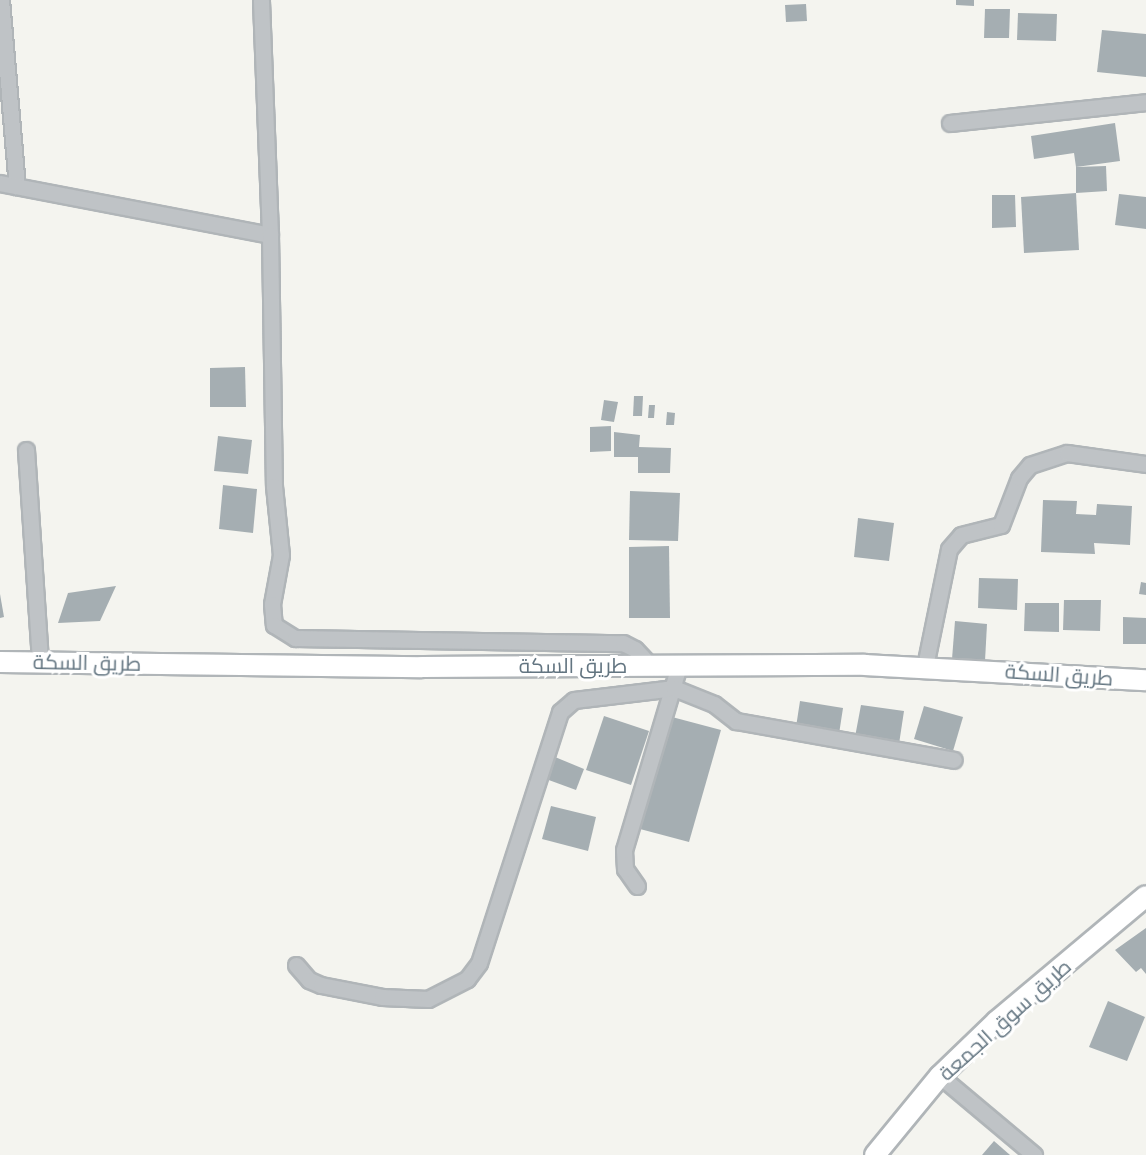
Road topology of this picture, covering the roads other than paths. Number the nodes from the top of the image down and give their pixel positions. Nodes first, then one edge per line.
1 (1, 0) edge
2 (261, 0) edge
3 (1146, 102) edge
4 (950, 123) dead end
5 (0, 183) edge
6 (17, 186) junction
7 (270, 235) junction
8 (26, 450) dead end
9 (1146, 464) edge
10 (0, 662) edge
11 (40, 662) junction
12 (679, 665) junction
13 (651, 666) junction
14 (925, 666) junction
15 (1146, 680) edge
16 (674, 688) junction
17 (954, 760) dead end
18 (637, 886) dead end
19 (1146, 896) edge
20 (297, 965) dead end
21 (940, 1076) junction
22 (875, 1155) edge
23 (1034, 1155) edge

1 - 6 street
2 - 7 street
3 - 4 street
5 - 6 street
6 - 7 street
7 - 13 street
8 - 11 street
9 - 14 street
10 - 11 main road, طريق السكة
11 - 13 main road, طريق السكة
12 - 13 main road, طريق السكة
12 - 14 main road, طريق السكة
12 - 16 street
14 - 15 main road, طريق السكة
16 - 17 street
16 - 18 street
16 - 20 street
19 - 21 main road, طريق سوق الجمعة
21 - 22 main road, طريق سوق الجمعة
21 - 23 street

